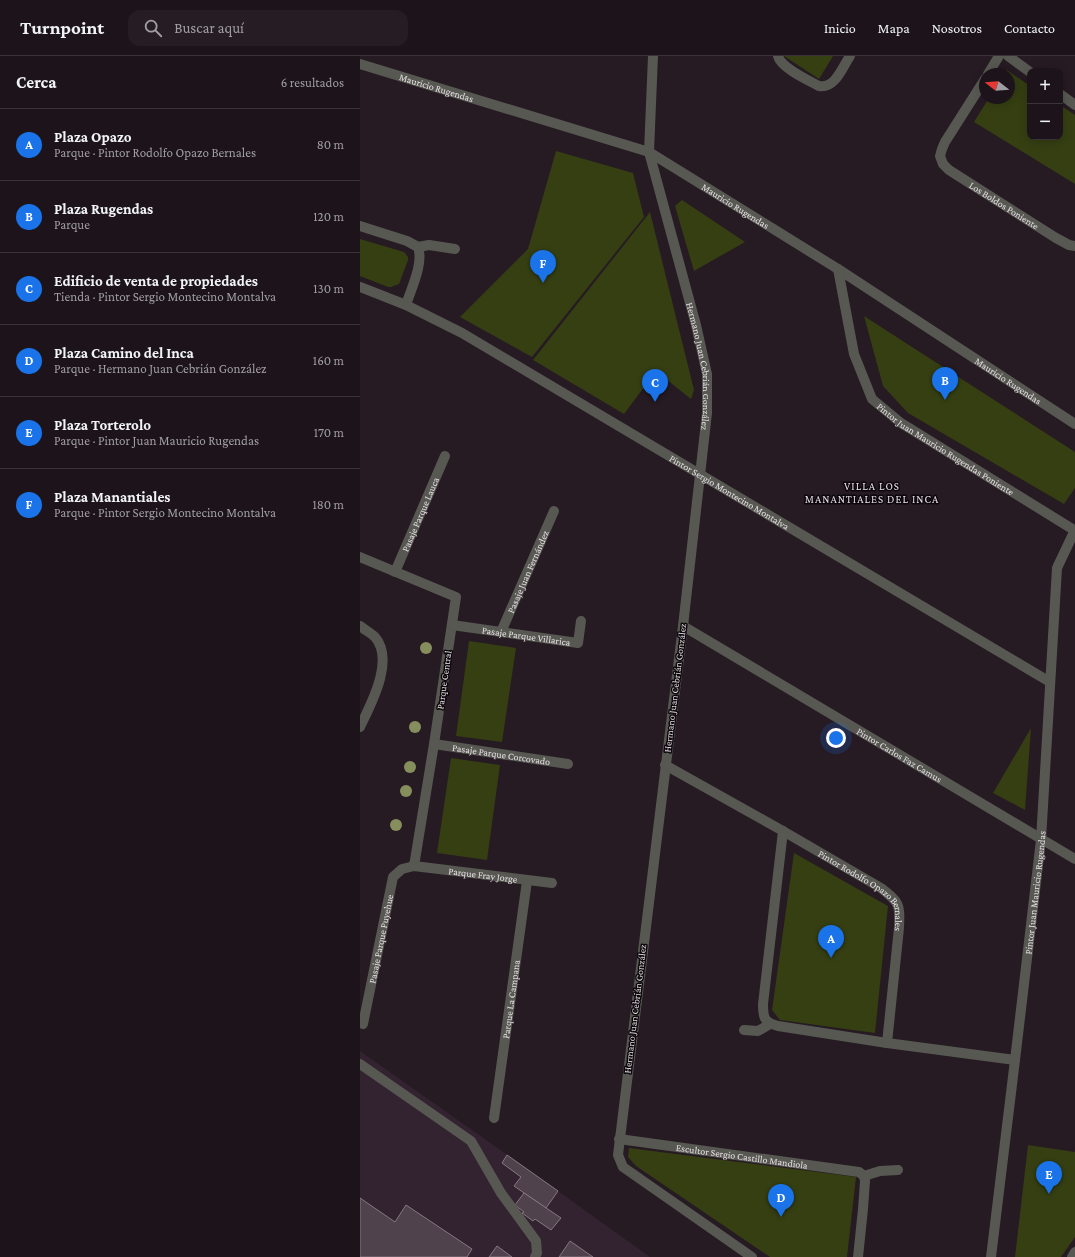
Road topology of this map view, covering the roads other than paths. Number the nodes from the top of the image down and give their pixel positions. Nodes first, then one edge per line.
1 (653, 56) edge
2 (778, 56) edge
3 (850, 56) edge
4 (999, 56) edge
5 (1008, 56) edge
6 (360, 64) edge
7 (992, 68) edge
8 (1027, 70) edge
9 (979, 88) edge
10 (1063, 96) edge
11 (1075, 105) edge
12 (649, 152) junction
13 (360, 226) edge
14 (1075, 246) edge
15 (418, 247) junction
16 (456, 249) dead end
17 (838, 269) junction
18 (360, 287) edge
19 (406, 305) junction
20 (1075, 424) edge
21 (445, 456) dead end
22 (700, 475) junction
23 (554, 511) dead end
24 (1075, 530) edge
25 (360, 557) edge
26 (395, 572) junction
27 (581, 621) dead end
28 (452, 625) junction
29 (360, 626) edge
30 (683, 626) junction
31 (501, 632) junction
32 (1050, 682) junction
33 (360, 727) edge
34 (434, 744) junction
35 (568, 764) dead end
36 (665, 765) junction
37 (783, 831) junction
38 (1041, 840) junction
39 (1075, 859) edge
40 (414, 866) junction
41 (527, 881) junction
42 (552, 883) dead end
43 (363, 1024) dead end
44 (770, 1024) junction
45 (744, 1030) dead end
46 (887, 1043) junction
47 (1015, 1060) junction
48 (360, 1064) edge
49 (494, 1118) dead end
50 (619, 1139) junction
51 (898, 1170) dead end
52 (864, 1176) junction
53 (1075, 1252) edge
54 (535, 1257) edge
55 (752, 1257) edge
56 (858, 1257) edge
57 (991, 1257) edge
58 (1072, 1257) edge

1 - 12 street, Hermano Juan Cebrián González
2 - 3 street
4 - 7 street
5 - 8 street
6 - 12 street, Mauricio Rugendas
9 - 14 street, Los Boldos Poniente
10 - 11 street
12 - 17 street, Mauricio Rugendas
12 - 22 street, Hermano Juan Cebrián González
13 - 15 street
15 - 16 street
15 - 19 street
17 - 20 street, Mauricio Rugendas
17 - 24 street, Pintor Juan Mauricio Rugendas Poniente
18 - 19 street, Pintor Sergio Montecino Montalva
19 - 22 street, Pintor Sergio Montecino Montalva
21 - 26 street, Pasaje Parque Lauca
22 - 30 street, Hermano Juan Cebrián González
22 - 32 street, Pintor Sergio Montecino Montalva
23 - 31 street, Pasaje Juan Fernández
24 - 32 street, Pintor Juan Mauricio Rugendas
25 - 26 street, Parque Central
26 - 28 street, Parque Central
27 - 31 street, Pasaje Parque Villarica
28 - 31 street, Pasaje Parque Villarica
28 - 34 street, Parque Central
29 - 33 street
30 - 36 street, Hermano Juan Cebrián González
30 - 38 street, Pintor Carlos Faz Camus
32 - 38 street, Pintor Juan Mauricio Rugendas
34 - 35 street, Pasaje Parque Corcovado
34 - 40 street, Parque Central
36 - 37 street, Pintor Rodolfo Opazo Bernales
36 - 50 street, Hermano Juan Cebrián González
37 - 44 street
37 - 46 street, Pintor Rodolfo Opazo Bernales
38 - 39 street, Pintor Carlos Faz Camus
38 - 47 street, Pintor Juan Mauricio Rugendas
40 - 41 street, Parque Fray Jorge
40 - 43 street, Pasaje Parque Puyehue
41 - 42 street, Parque Fray Jorge
41 - 49 street, Parque La Campana
44 - 45 street
44 - 46 street
46 - 47 street
47 - 57 street, Pintor Juan Mauricio Rugendas
48 - 54 street
50 - 52 street, Escultor Sergio Castillo Mandiola
50 - 55 street, Hermano Juan Cebrián González
51 - 52 street
52 - 56 street
53 - 58 street

